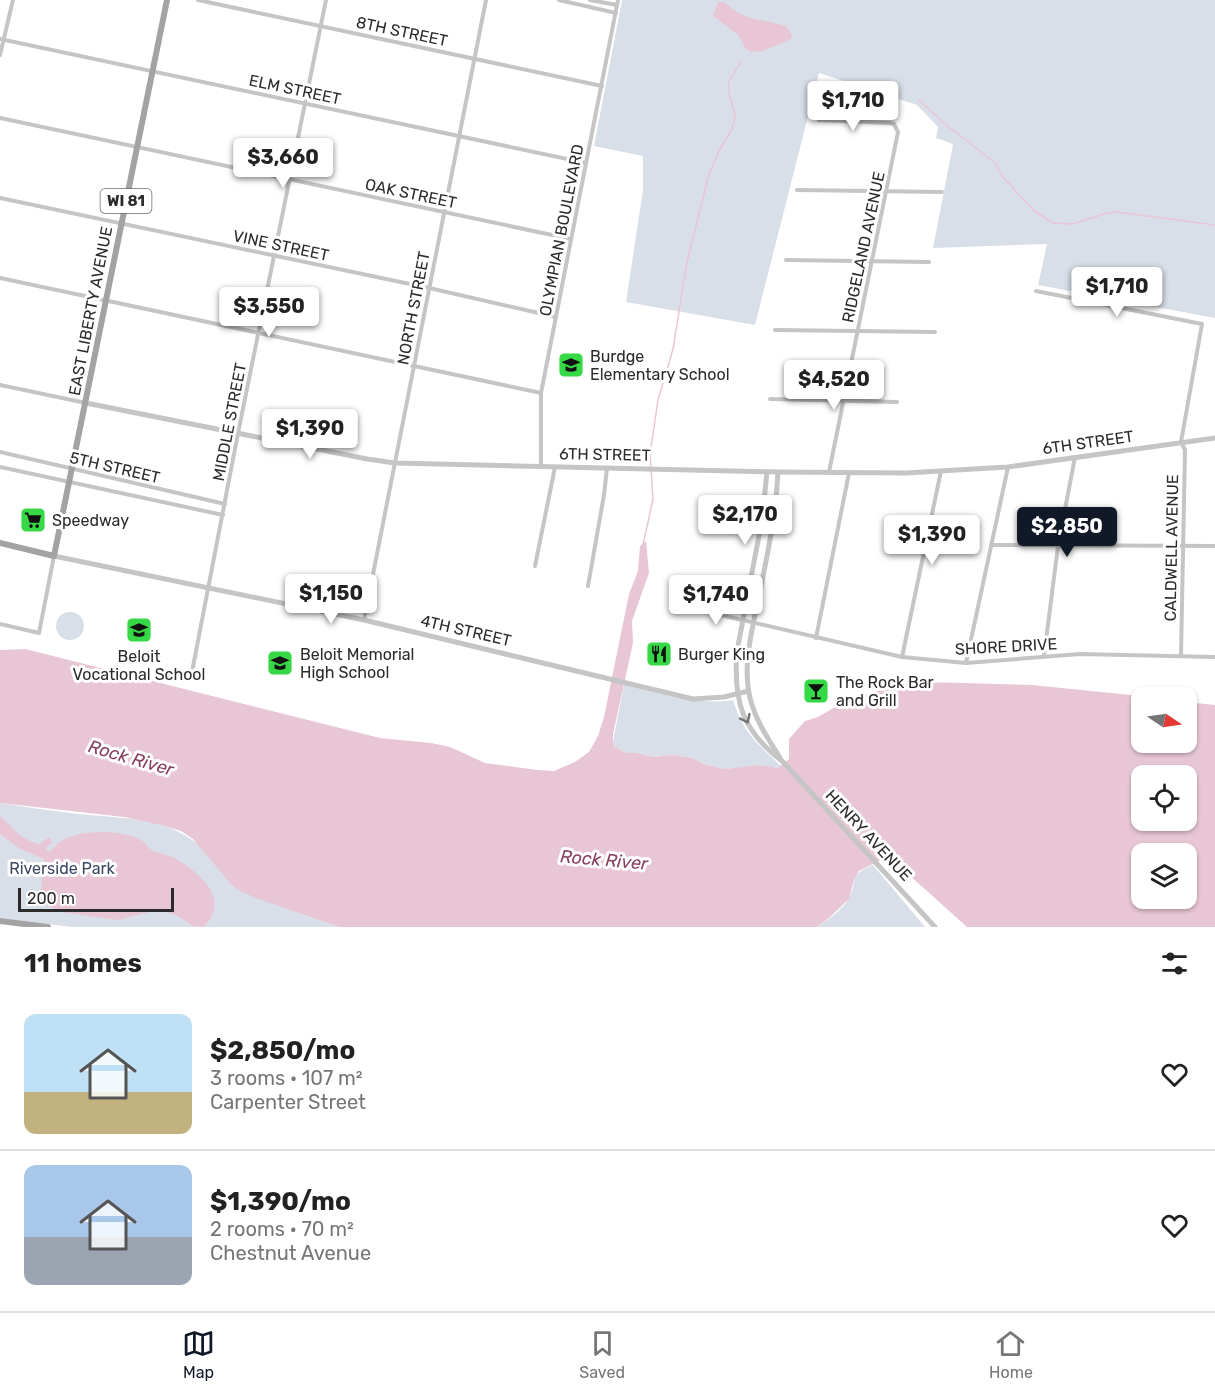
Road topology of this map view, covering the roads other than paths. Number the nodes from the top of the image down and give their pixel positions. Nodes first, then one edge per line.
1 (13, 0) edge
2 (167, 0) edge
3 (198, 0) edge
4 (326, 0) edge
5 (486, 0) edge
6 (559, 0) edge
7 (590, 0) edge
8 (618, 3) edge
9 (616, 13) junction
10 (321, 26) junction
11 (2, 39) edge
12 (0, 55) edge
13 (474, 59) junction
14 (153, 71) junction
15 (602, 86) junction
16 (305, 103) junction
17 (0, 118) edge
18 (819, 120) dead end
19 (460, 137) junction
20 (137, 147) junction
21 (586, 163) junction
22 (290, 180) junction
23 (797, 190) dead end
24 (886, 192) junction
25 (942, 192) dead end
26 (0, 198) edge
27 (444, 212) junction
28 (121, 224) junction
29 (571, 239) junction
30 (274, 256) junction
31 (786, 260) dead end
32 (872, 262) junction
33 (929, 262) dead end
34 (0, 278) edge
35 (429, 288) junction
36 (1036, 291) dead end
37 (105, 299) junction
38 (556, 317) junction
39 (775, 330) dead end
40 (260, 332) junction
41 (857, 332) junction
42 (935, 332) dead end
43 (414, 365) junction
44 (0, 385) edge
45 (541, 393) junction
46 (770, 399) dead end
47 (843, 401) junction
48 (897, 402) dead end
49 (86, 403) junction
50 (238, 433) junction
51 (1215, 438) edge
52 (1181, 442) junction
53 (0, 452) edge
54 (1076, 457) junction
55 (395, 463) junction
56 (540, 466) junction
57 (555, 466) junction
58 (0, 467) edge
59 (1008, 467) junction
60 (607, 468) junction
61 (72, 470) junction
62 (941, 471) junction
63 (767, 472) junction
64 (778, 472) junction
65 (829, 472) junction
66 (849, 473) junction
67 (69, 482) junction
68 (225, 504) junction
69 (223, 515) junction
70 (0, 543) edge
71 (991, 545) junction
72 (1058, 546) junction
73 (1215, 546) edge
74 (1184, 547) junction
75 (54, 556) junction
76 (535, 566) dead end
77 (588, 586) dead end
78 (209, 588) junction
79 (695, 609) dead end
80 (364, 620) junction
81 (743, 621) junction
82 (754, 623) junction
83 (0, 624) edge
84 (816, 638) junction
85 (1181, 655) junction
86 (1044, 656) junction
87 (902, 657) junction
88 (1215, 657) edge
89 (966, 663) junction
90 (192, 672) dead end
91 (748, 691) junction
92 (738, 693) junction
93 (783, 762) junction
94 (0, 921) edge
95 (48, 927) edge
96 (935, 927) edge

1 - 11 street
2 - 14 main road, EAST LIBERTY AVENUE / WI 81
3 - 10 street, 8TH STREET
4 - 10 street, MIDDLE STREET
5 - 13 street, NORTH STREET
6 - 9 street
7 - 8 street
8 - 9 street, OLYMPIAN BOULEVARD
9 - 15 street, OLYMPIAN BOULEVARD
10 - 13 street, 8TH STREET
10 - 16 street, MIDDLE STREET
11 - 12 street
11 - 14 street, ELM STREET
13 - 15 street, 8TH STREET
13 - 19 street, NORTH STREET
14 - 16 street, ELM STREET
14 - 20 main road, EAST LIBERTY AVENUE / WI 81
15 - 21 street, OLYMPIAN BOULEVARD
16 - 19 street, ELM STREET
16 - 22 street, MIDDLE STREET
17 - 20 street, OAK STREET
18 - 24 street, RIDGELAND AVENUE
19 - 21 street, ELM STREET
19 - 27 street, NORTH STREET
20 - 22 street, OAK STREET
20 - 28 main road, EAST LIBERTY AVENUE / WI 81
21 - 29 street, OLYMPIAN BOULEVARD
22 - 27 street, OAK STREET
22 - 30 street, MIDDLE STREET
23 - 24 street
24 - 25 street
24 - 32 street, RIDGELAND AVENUE
26 - 28 street, VINE STREET
27 - 29 street, OAK STREET
27 - 35 street, NORTH STREET
28 - 30 street, VINE STREET
28 - 37 main road, EAST LIBERTY AVENUE / WI 81
29 - 38 street, OLYMPIAN BOULEVARD
30 - 35 street, VINE STREET
30 - 40 street, MIDDLE STREET
31 - 32 street
32 - 33 street
32 - 41 street, RIDGELAND AVENUE
34 - 37 street
35 - 38 street, VINE STREET
35 - 43 street, NORTH STREET
36 - 52 street, CALDWELL AVENUE
37 - 40 street
37 - 49 main road, EAST LIBERTY AVENUE / WI 81
38 - 45 street, OLYMPIAN BOULEVARD
39 - 41 street
40 - 43 street
40 - 50 street, MIDDLE STREET
41 - 42 street
41 - 47 street, RIDGELAND AVENUE
43 - 45 street
43 - 55 street, NORTH STREET
44 - 49 street, 6TH STREET
45 - 56 street, OLYMPIAN BOULEVARD
46 - 47 street
47 - 48 street
47 - 65 street, RIDGELAND AVENUE
49 - 50 street, 6TH STREET
49 - 61 main road, EAST LIBERTY AVENUE / WI 81
50 - 55 street, 6TH STREET
50 - 68 street, MIDDLE STREET
51 - 52 street, 6TH STREET
52 - 54 street, 6TH STREET
52 - 74 street, CALDWELL AVENUE
53 - 61 street, 5TH STREET
54 - 59 street, 6TH STREET
54 - 72 street
55 - 56 street, 6TH STREET
55 - 80 street, NORTH STREET
56 - 57 street, 6TH STREET
57 - 60 street, 6TH STREET
57 - 76 street
58 - 67 street, 5TH STREET
59 - 62 street, 6TH STREET
59 - 71 street
60 - 63 street, 6TH STREET
60 - 77 street
61 - 67 main road, EAST LIBERTY AVENUE / WI 81
61 - 68 street, 5TH STREET
62 - 66 street, 6TH STREET
62 - 87 street
63 - 64 street, 6TH STREET
63 - 81 street
64 - 65 street, 6TH STREET
64 - 82 street
65 - 66 street, 6TH STREET
66 - 84 street
67 - 69 street, 5TH STREET
67 - 75 main road, EAST LIBERTY AVENUE / WI 81
68 - 69 street, MIDDLE STREET
69 - 78 street, MIDDLE STREET
70 - 75 main road, 4TH STREET
71 - 72 street
71 - 89 street
72 - 74 street
72 - 86 street
73 - 74 street
74 - 85 street, CALDWELL AVENUE
75 - 78 street, 4TH STREET
75 - 83 street
78 - 80 street, 4TH STREET
78 - 90 street, MIDDLE STREET
79 - 81 street, SHORE DRIVE
80 - 92 street, 4TH STREET
81 - 82 street, SHORE DRIVE
81 - 92 street
82 - 84 street, SHORE DRIVE
82 - 91 street
84 - 87 street, SHORE DRIVE
85 - 86 street, SHORE DRIVE
85 - 88 street, SHORE DRIVE
86 - 89 street, SHORE DRIVE
87 - 89 street, SHORE DRIVE
91 - 92 street, 4TH STREET
91 - 93 street
92 -> 93 street
93 - 96 street, HENRY AVENUE
94 - 95 main road

